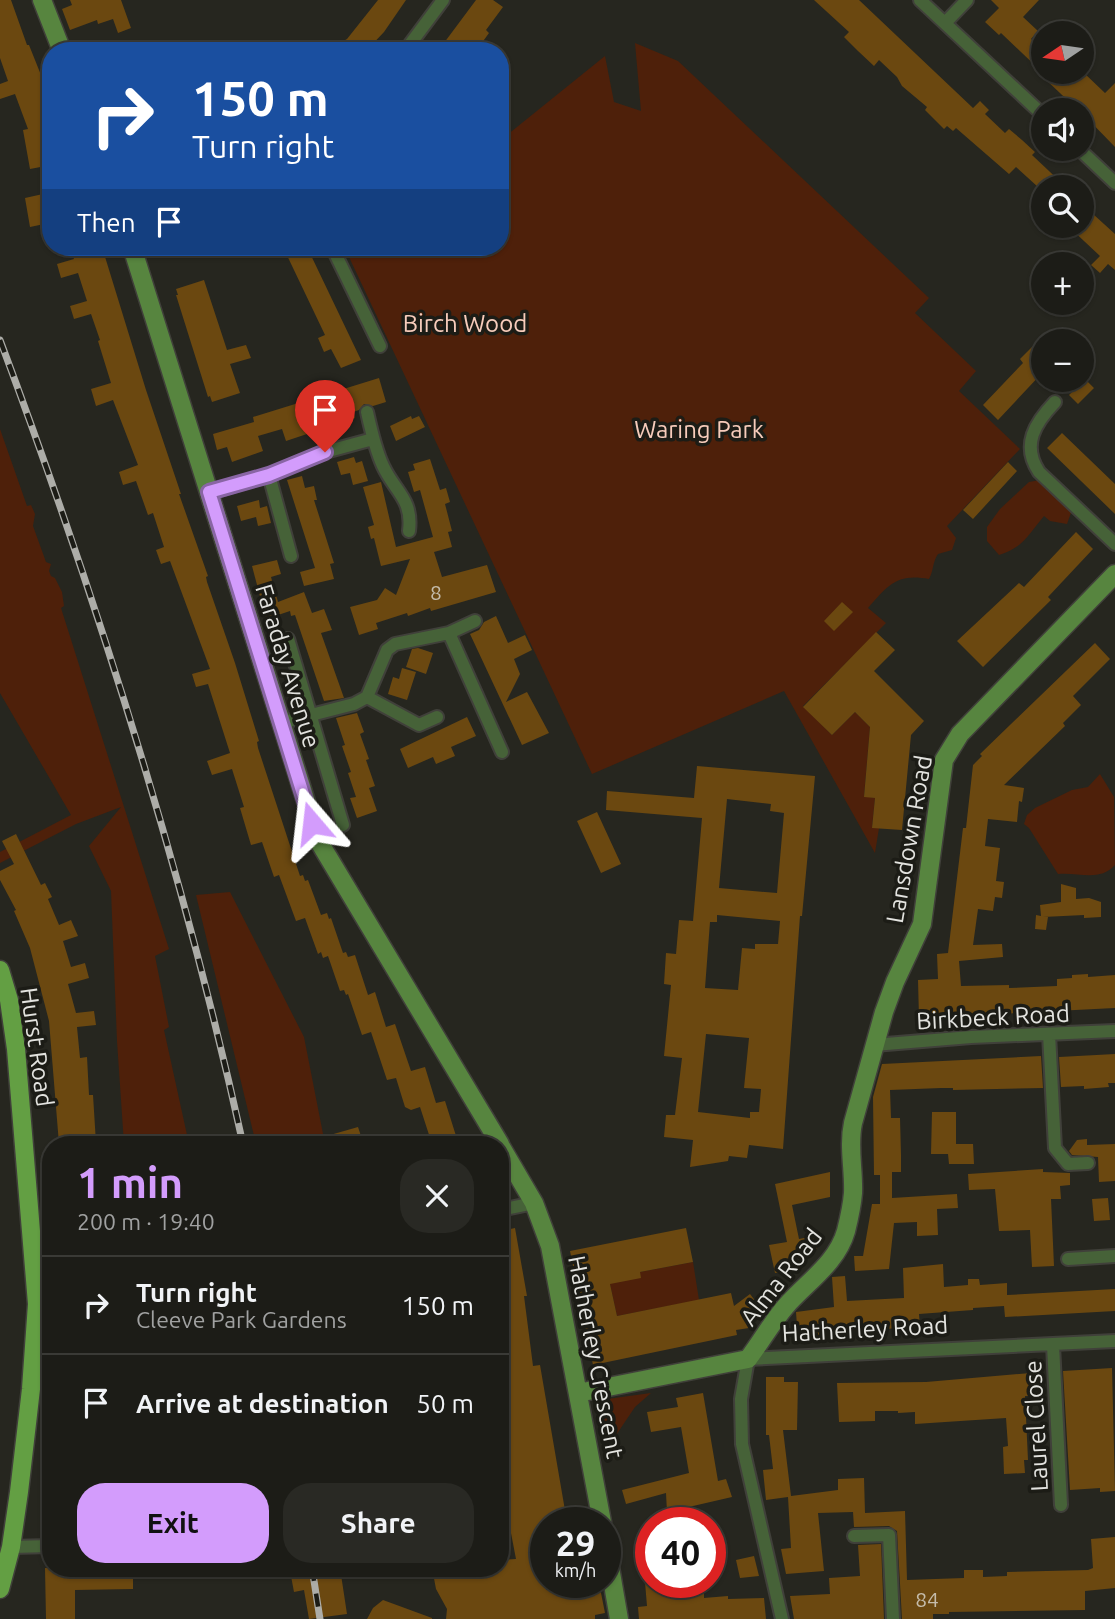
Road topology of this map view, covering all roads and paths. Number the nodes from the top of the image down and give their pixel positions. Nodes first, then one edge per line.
1 (43, 0) edge
2 (443, 0) edge
3 (920, 0) edge
4 (967, 0) edge
5 (945, 23) junction
6 (59, 42) edge
7 (412, 42) edge
8 (1031, 104) edge
9 (1092, 161) edge
10 (1115, 183) edge
11 (135, 256) edge
12 (336, 256) edge
13 (380, 346) dead end
14 (1055, 402) dead end
15 (367, 411) dead end
16 (373, 439) junction
17 (269, 475) junction
18 (209, 492) junction
19 (409, 531) dead end
20 (1115, 544) edge
21 (291, 556) dead end
22 (1115, 574) edge
23 (475, 621) dead end
24 (449, 633) junction
25 (288, 639) dead end
26 (367, 697) junction
27 (310, 715) junction
28 (437, 717) dead end
29 (280, 723) junction
30 (502, 752) dead end
31 (343, 825) dead end
32 (0, 970) edge
33 (1115, 1031) edge
34 (1049, 1034) junction
35 (874, 1045) junction
36 (495, 1136) edge
37 (509, 1160) edge
38 (1088, 1163) dead end
39 (534, 1203) junction
40 (509, 1208) edge
41 (1115, 1256) edge
42 (1068, 1259) dead end
43 (1115, 1341) edge
44 (1053, 1345) junction
45 (748, 1359) junction
46 (578, 1393) junction
47 (1061, 1505) dead end
48 (599, 1507) edge
49 (854, 1536) dead end
50 (42, 1546) edge
51 (11, 1547) junction
52 (0, 1589) edge
53 (615, 1598) edge
54 (619, 1619) edge
55 (782, 1619) edge
56 (892, 1619) edge

1 - 6 street
2 - 7 street
3 - 5 street
4 - 5 street
5 - 8 street
9 - 10 street
11 - 18 street, Faraday Avenue
12 - 13 street
14 - 20 street
15 - 16 street
16 - 17 street
16 - 19 street
17 - 18 street
17 - 21 street
18 - 29 street, Faraday Avenue
22 - 35 street, Lansdown Road
23 - 24 street
24 - 26 street
24 - 30 street
25 - 27 street
26 - 27 street
26 - 28 street
27 - 29 street
27 - 31 street
29 - 36 street, Faraday Avenue
32 - 51 main road, Hurst Road
33 - 34 street, Birkbeck Road
34 - 35 street, Birkbeck Road
34 - 38 street
35 - 45 street, Alma Road
37 - 39 street, Faraday Avenue
39 - 40 street
39 - 46 street, Hatherley Crescent
41 - 42 street
43 - 44 street, Hatherley Road
44 - 45 street, Hatherley Road
44 - 47 street, Laurel Close
45 - 46 street, Hatherley Road
45 - 55 street, Alma Road
46 - 48 street, Hatherley Crescent
49 - 56 street
50 - 51 street
51 - 52 main road, Hurst Road
53 - 54 street

